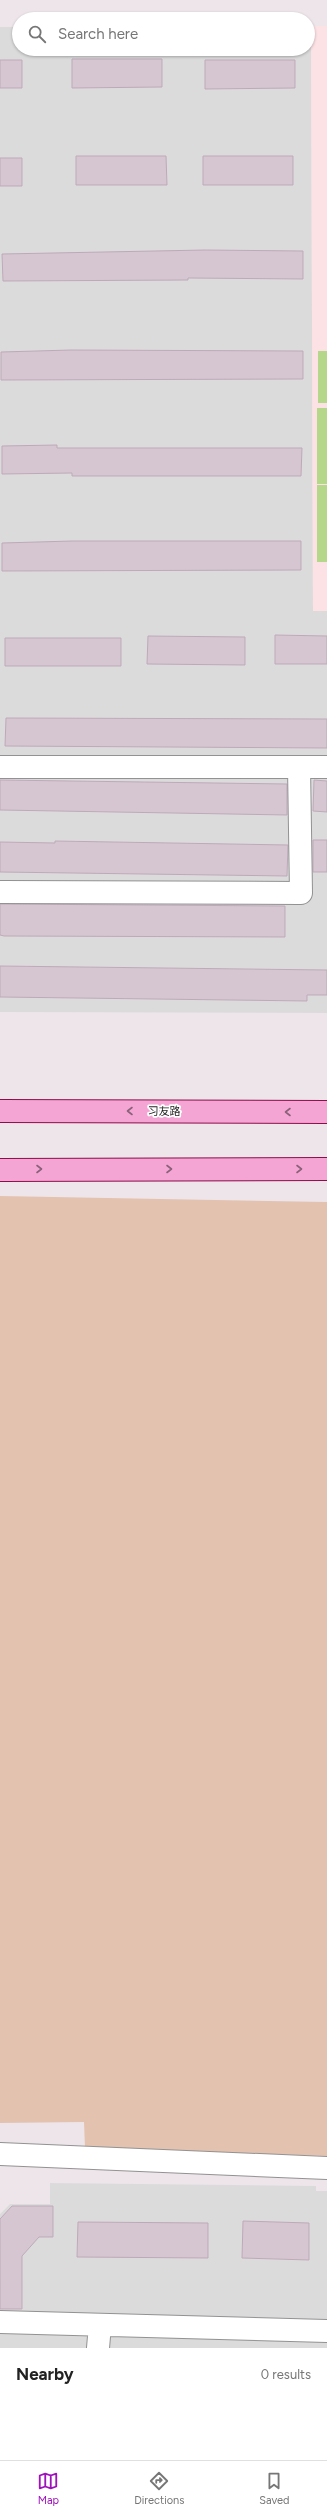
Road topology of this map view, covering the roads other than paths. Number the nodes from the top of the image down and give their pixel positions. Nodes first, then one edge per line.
1 (0, 767) edge
2 (299, 767) junction
3 (327, 767) edge
4 (0, 892) edge
5 (0, 1111) edge
6 (327, 1112) edge
7 (327, 1169) edge
8 (0, 1170) edge
9 (0, 2154) edge
10 (327, 2168) edge
11 (0, 2322) edge
12 (100, 2324) junction
13 (327, 2331) edge
14 (98, 2348) edge

1 - 2 street
2 - 3 street
2 - 4 street
6 -> 5 main road, 习友路
8 -> 7 main road
9 - 10 street
11 - 12 street
12 - 13 street
12 - 14 street

